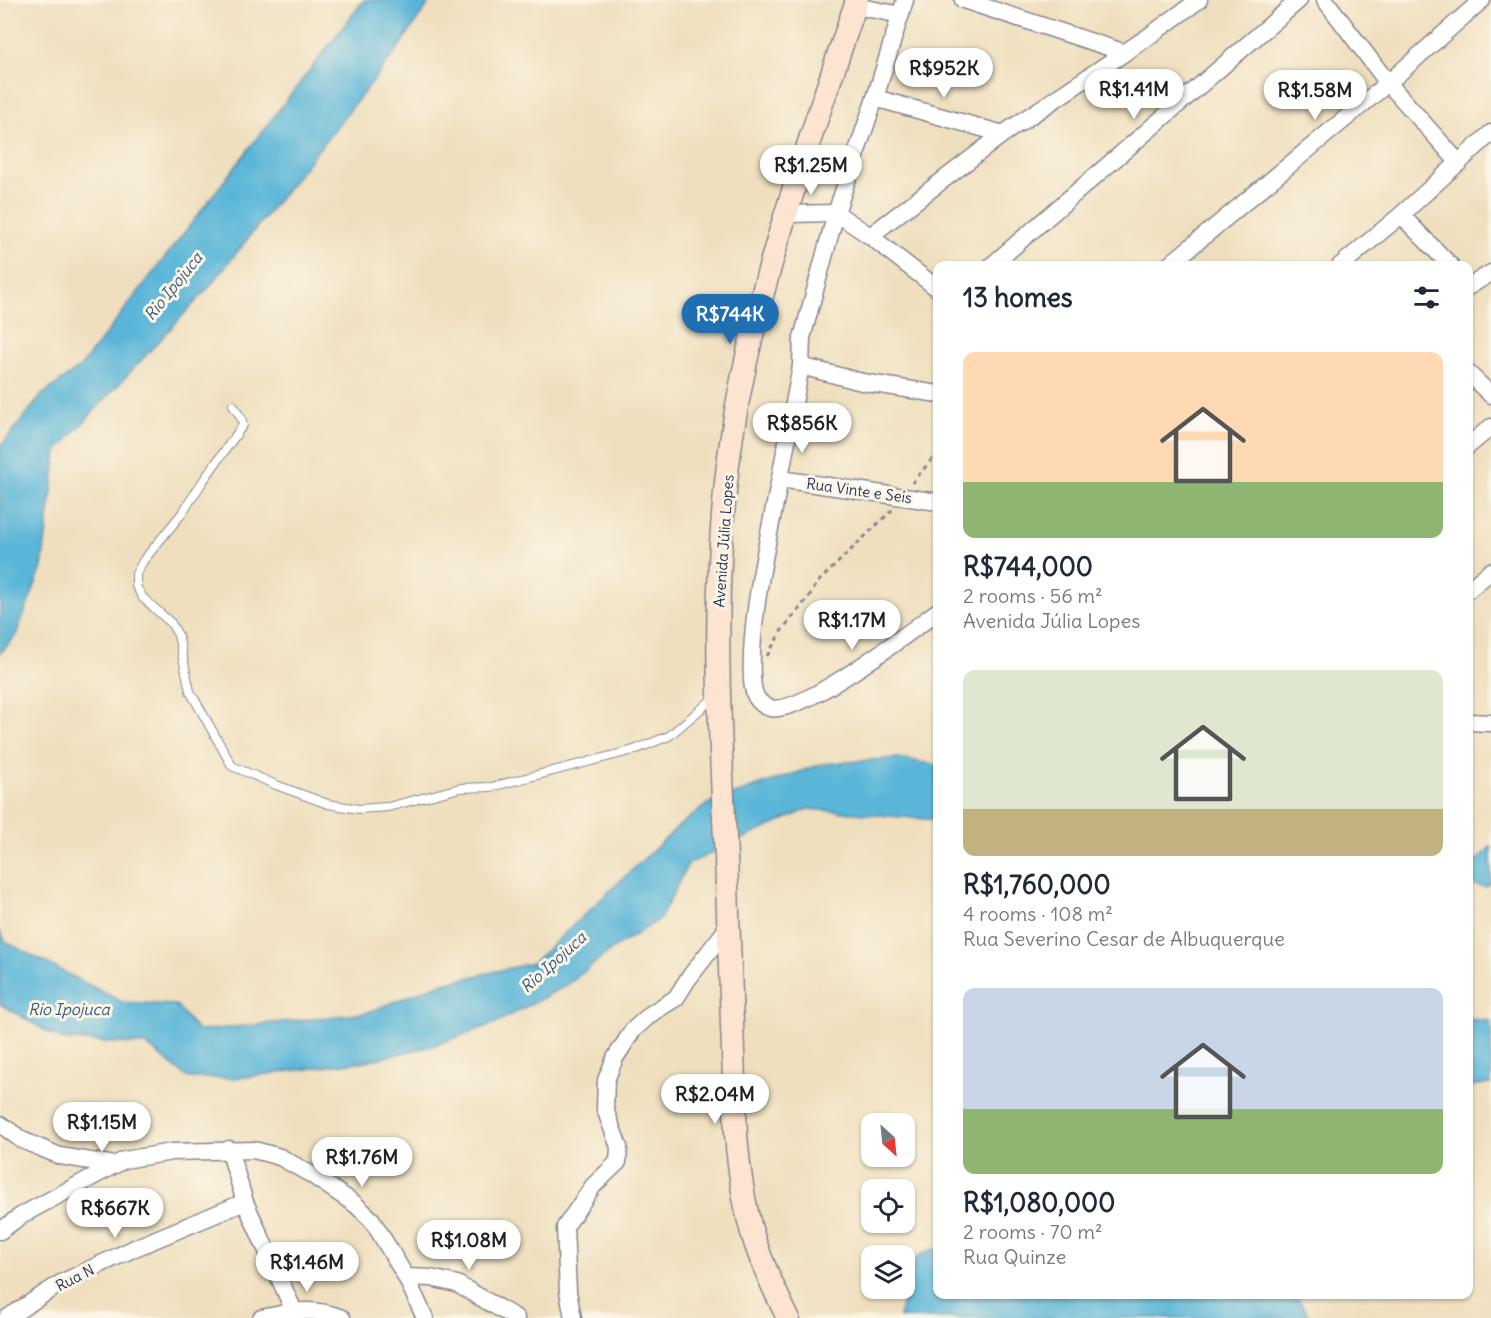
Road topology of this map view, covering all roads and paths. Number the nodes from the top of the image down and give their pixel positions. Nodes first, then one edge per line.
1 (963, 0) edge
2 (1199, 0) edge
3 (1299, 0) edge
4 (1324, 0) edge
5 (1482, 0) edge
6 (856, 3) edge
7 (903, 8) edge
8 (1124, 52) junction
9 (1388, 82) junction
10 (875, 98) junction
11 (1491, 133) edge
12 (1003, 134) junction
13 (1459, 163) junction
14 (836, 213) junction
15 (786, 214) junction
16 (1401, 215) junction
17 (870, 236) junction
18 (997, 261) edge
19 (1174, 261) edge
20 (1346, 261) edge
21 (1446, 261) edge
22 (1491, 273) edge
23 (1473, 283) edge
24 (933, 285) edge
25 (801, 366) junction
26 (1473, 379) edge
27 (933, 392) edge
28 (1491, 395) edge
29 (233, 405) dead end
30 (1491, 427) edge
31 (1473, 442) edge
32 (933, 459) edge
33 (780, 479) junction
34 (905, 498) junction
35 (933, 501) edge
36 (1491, 571) edge
37 (1473, 586) edge
38 (933, 615) edge
39 (752, 672) junction
40 (718, 699) junction
41 (1473, 722) edge
42 (1490, 722) edge
43 (728, 919) junction
44 (0, 1124) edge
45 (229, 1149) junction
46 (115, 1165) junction
47 (245, 1202) junction
48 (0, 1231) edge
49 (406, 1277) junction
50 (294, 1311) junction
51 (7, 1318) edge
52 (261, 1318) edge
53 (342, 1318) edge
54 (425, 1318) edge
55 (516, 1318) edge
56 (573, 1318) edge
57 (788, 1318) edge

1 - 8 street
2 - 8 street
3 - 18 street
4 - 9 street
5 - 9 street
6 - 7 street
6 - 15 main road, Avenida Júlia Lopes
7 - 10 street
8 - 12 street
9 - 13 street
9 - 19 street
10 - 12 street
10 - 14 street
11 - 13 street
12 - 17 street
13 - 16 street
14 - 15 street
14 - 17 street
14 - 25 street
15 - 40 main road, Avenida Júlia Lopes
16 - 20 street
16 - 21 street
17 - 24 street
22 - 23 street
25 - 27 street
25 - 33 street
26 - 28 street
29 - 40 lane
30 - 31 street
32 - 34 path
33 - 34 street, Rua Vinte e Seis
33 - 39 street
34 - 35 street, Rua Vinte e Seis
34 - 39 path
36 - 37 street
38 - 39 street
40 - 43 main road, Avenida Júlia Lopes
41 - 42 street
43 - 56 street
43 - 57 main road, Avenida Júlia Lopes
44 - 46 street
45 - 46 street
45 - 47 street
45 - 49 street
46 - 48 street
47 - 50 street
47 - 51 street, Rua N
49 - 54 street
49 - 55 street
50 - 52 street
50 - 53 street

